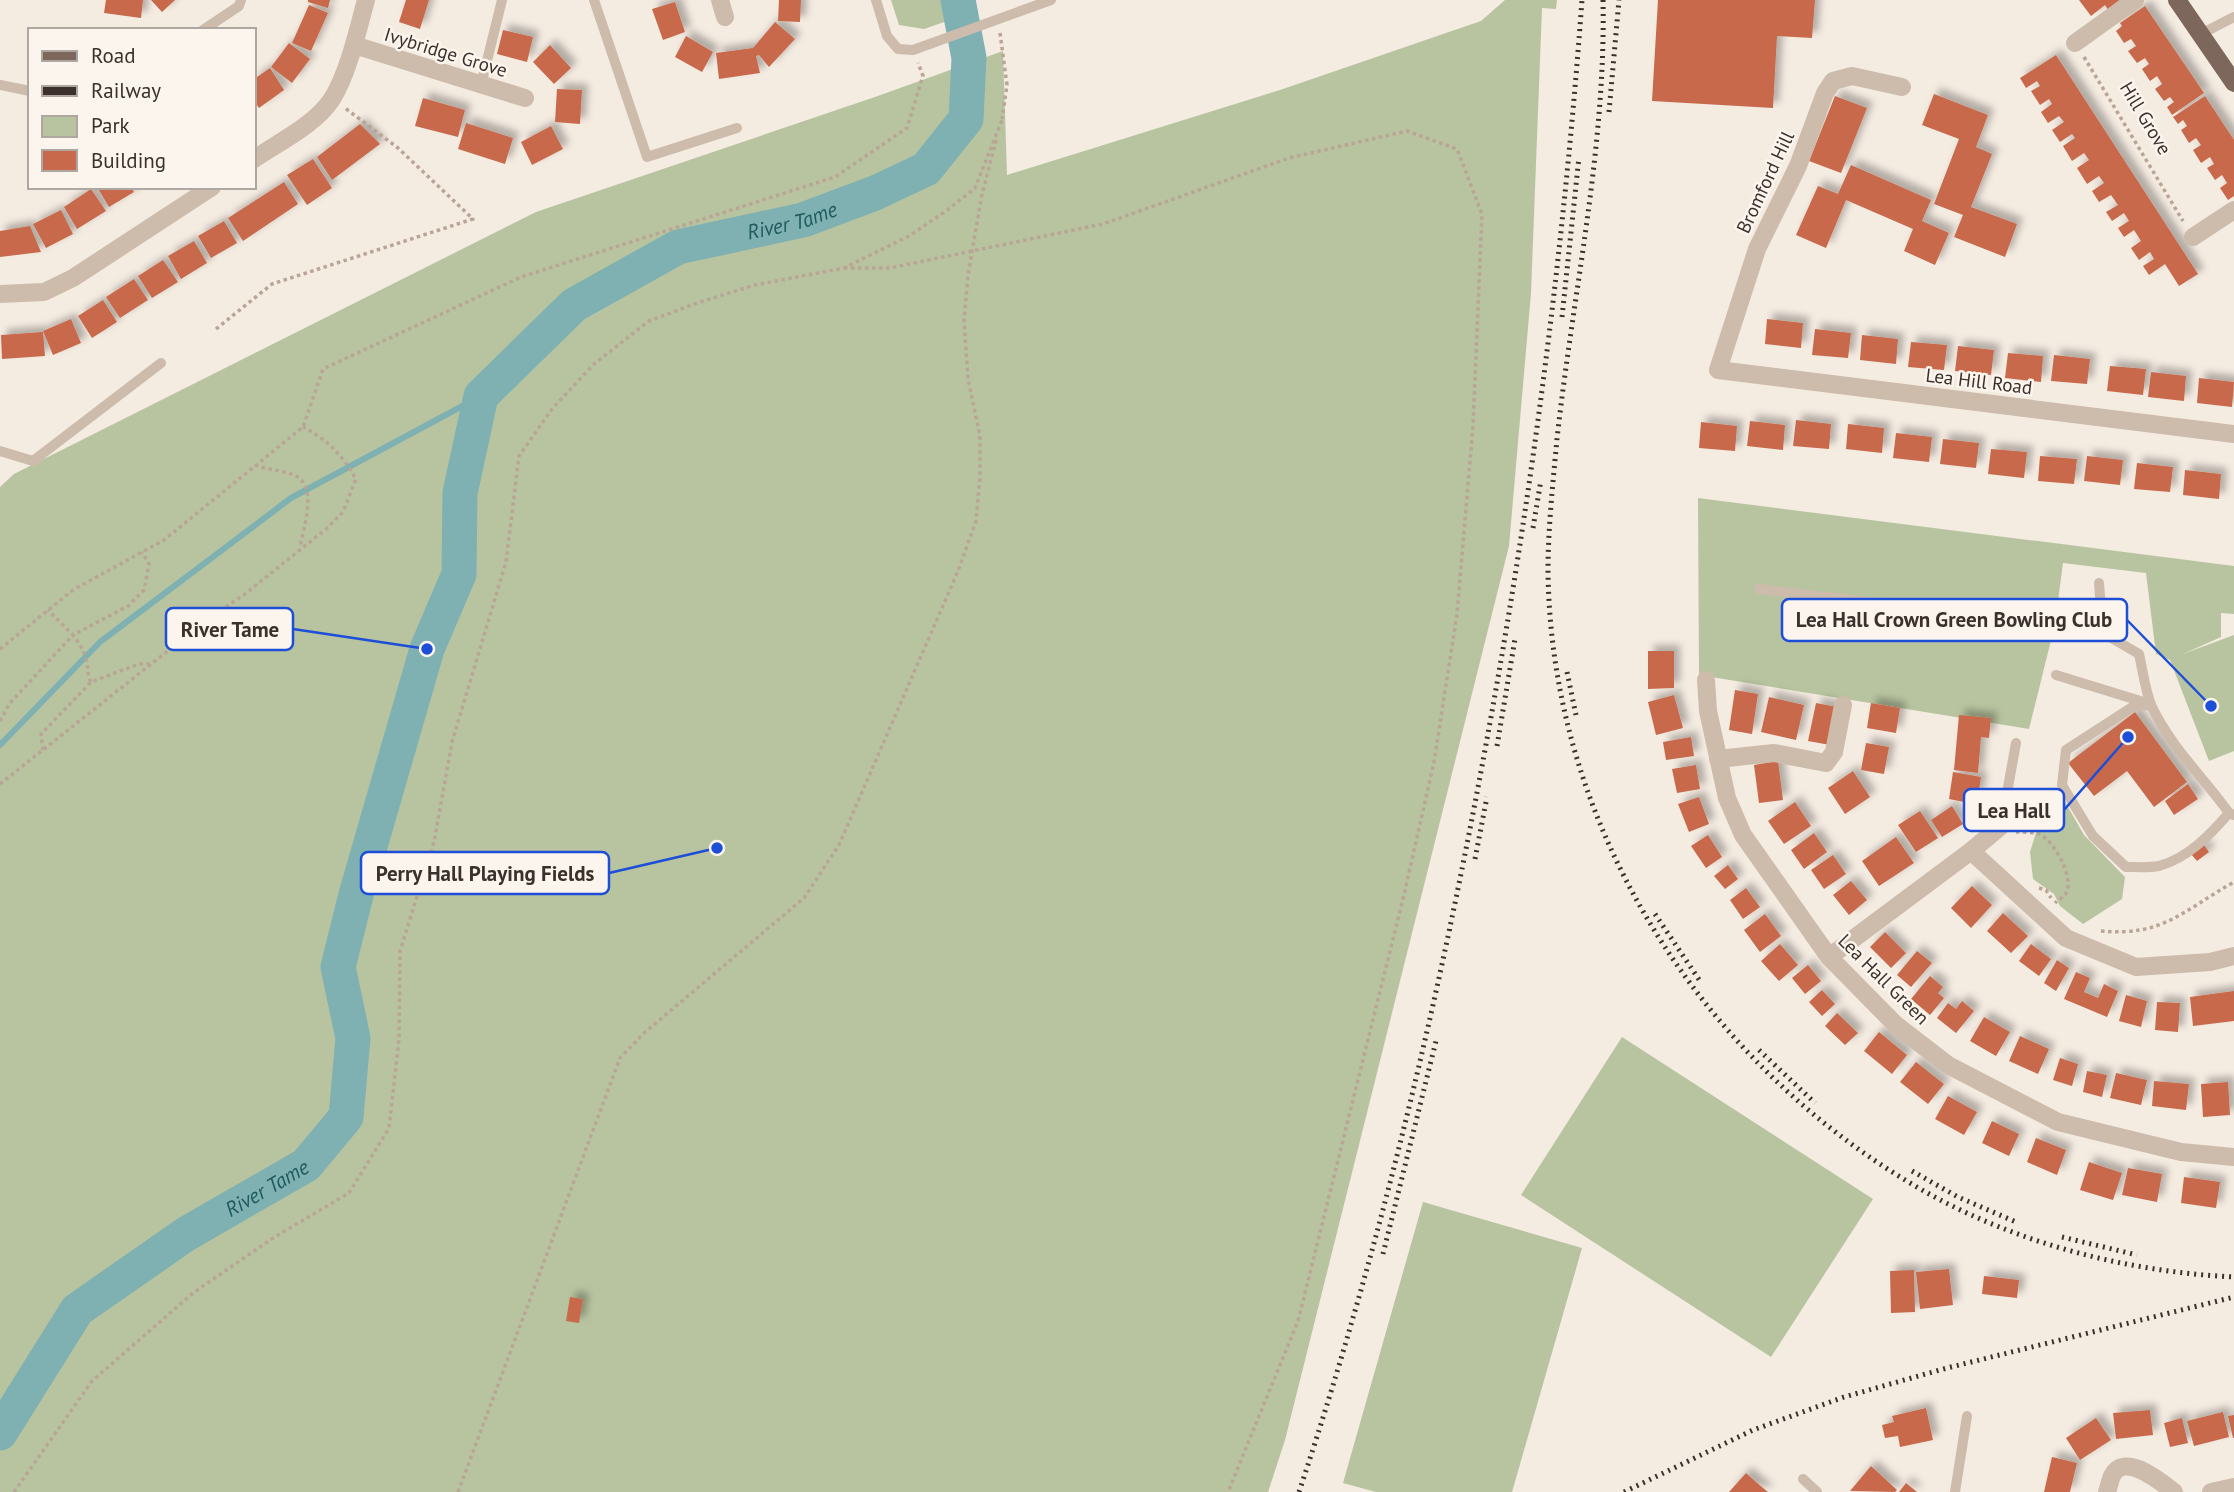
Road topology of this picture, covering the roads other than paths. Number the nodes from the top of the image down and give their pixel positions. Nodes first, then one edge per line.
1 (241, 0) edge
2 (366, 0) edge
3 (502, 0) edge
4 (594, 0) edge
5 (876, 0) edge
6 (1051, 0) edge
7 (2135, 0) edge
8 (2177, 0) edge
9 (2234, 17) edge
10 (206, 28) edge
11 (2201, 34) junction
12 (2075, 43) road end
13 (354, 45) junction
14 (2234, 83) edge
15 (0, 85) edge
16 (481, 85) junction
17 (1902, 87) dead end
18 (28, 91) edge
19 (525, 98) dead end
20 (737, 128) dead end
21 (256, 158) edge
22 (209, 189) edge
23 (2234, 210) edge
24 (2193, 237) road end
25 (0, 294) edge
26 (161, 363) dead end
27 (1718, 370) joint
28 (2234, 434) edge
29 (0, 451) edge
30 (2099, 583) dead end
31 (1759, 589) dead end
32 (2103, 633) junction
33 (2056, 675) dead end
34 (1706, 680) dead end
35 (1843, 705) dead end
36 (2151, 705) junction
37 (2016, 743) dead end
38 (1718, 759) junction
39 (2232, 814) edge
40 (2001, 826) joint
41 (1971, 851) junction
42 (2234, 956) edge
43 (1829, 957) junction
44 (2234, 1157) edge
45 (1967, 1416) dead end
46 (1803, 1479) dead end
47 (2234, 1487) edge
48 (1817, 1492) edge
49 (1955, 1492) edge
50 (2108, 1492) edge
51 (2174, 1492) edge
52 (2211, 1492) edge

1 - 10 lane
2 - 13 street
3 - 16 lane
4 - 20 lane
5 - 6 lane
7 - 12 street
8 - 11 main road
9 - 11 lane
11 - 14 main road
13 - 16 street, Ivybridge Grove
13 - 21 street
15 - 18 lane
16 - 19 street, Ivybridge Grove
17 - 27 street, Bromford Hill
22 - 25 street
23 - 24 street
26 - 29 lane
27 - 28 street, Lea Hill Road
30 - 32 lane
31 - 32 lane
32 - 36 lane
33 - 36 lane
34 - 38 street, Lea Hall Green
35 - 38 street
36 - 39 lane
36 - 39 lane
37 - 40 lane
38 - 43 street, Lea Hall Green
40 - 41 street
41 - 42 street
41 - 43 street
43 - 44 street, Lea Hall Green
45 - 49 lane
46 - 48 lane
47 - 52 street
50 - 51 street

